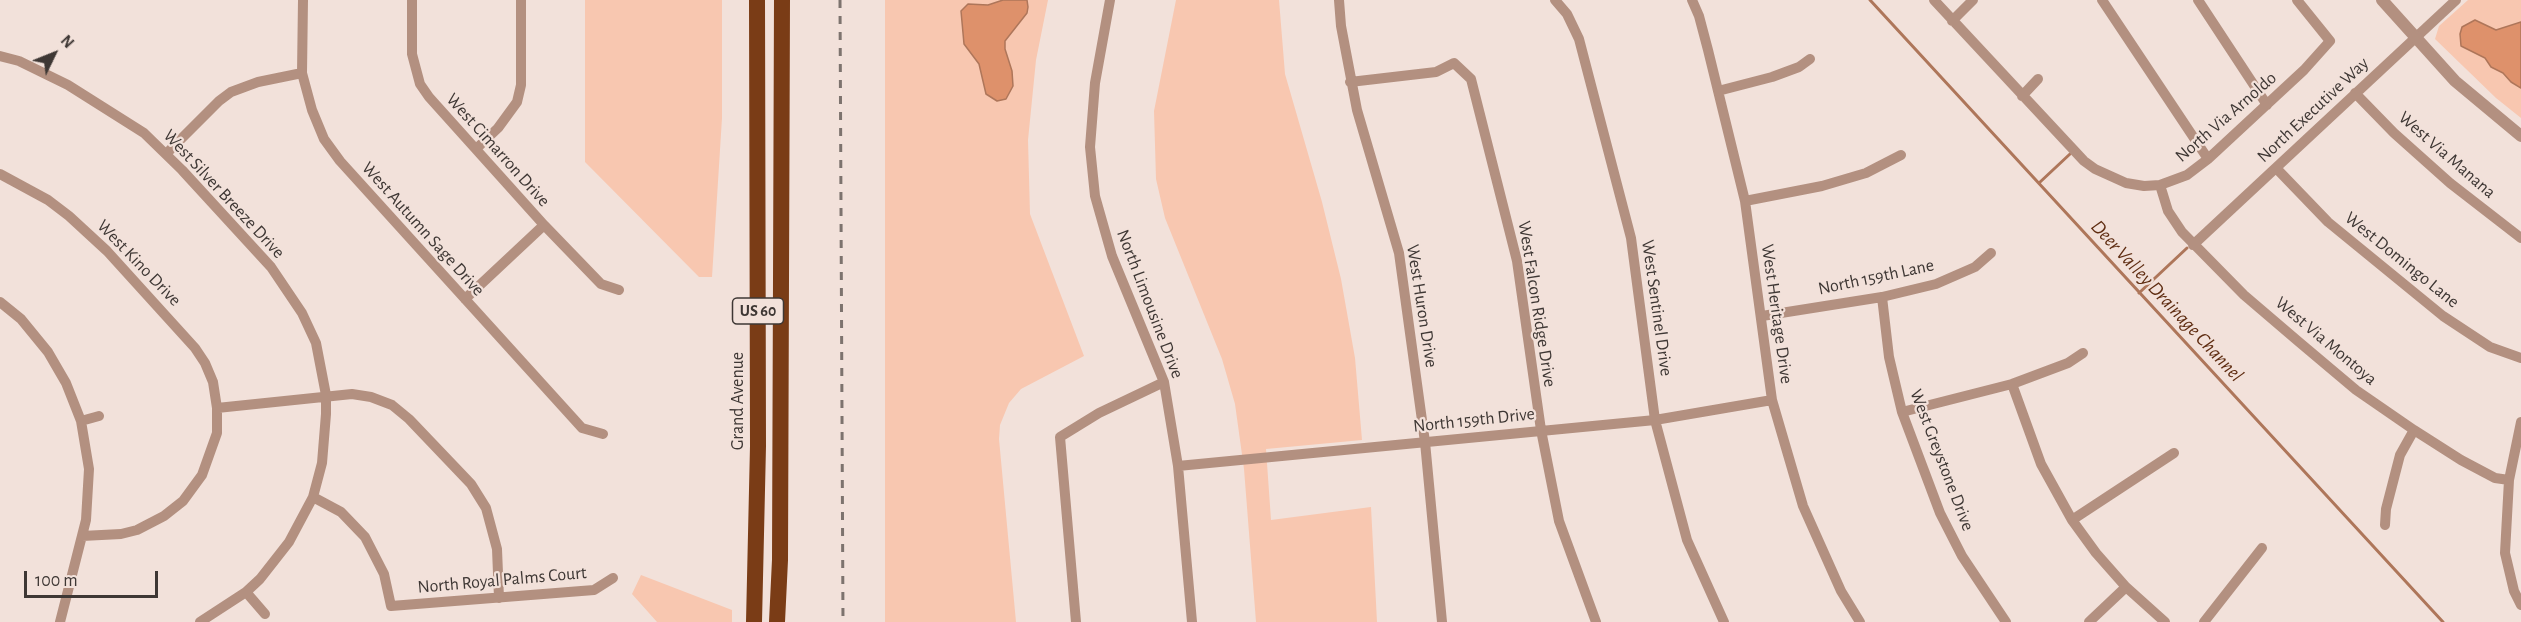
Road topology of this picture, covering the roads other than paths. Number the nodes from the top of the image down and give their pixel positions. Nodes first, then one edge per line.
1 (303, 0) edge
2 (412, 0) edge
3 (521, 0) edge
4 (757, 0) edge
5 (782, 0) edge
6 (1110, 0) edge
7 (1339, 0) edge
8 (1555, 0) edge
9 (1692, 0) edge
10 (1934, 0) edge
11 (1973, 0) edge
12 (2102, 0) edge
13 (2198, 0) edge
14 (2297, 0) edge
15 (2382, 0) edge
16 (2456, 0) edge
17 (1952, 21) junction
18 (2415, 38) junction
19 (0, 56) edge
20 (1810, 59) dead end
21 (302, 73) junction
22 (2038, 79) dead end
23 (1350, 82) junction
24 (1718, 91) junction
25 (2355, 93) junction
26 (2022, 96) junction
27 (2267, 105) junction
28 (2521, 136) edge
29 (476, 149) junction
30 (166, 153) junction
31 (1901, 155) dead end
32 (2208, 159) junction
33 (2276, 168) junction
34 (0, 174) edge
35 (2160, 185) junction
36 (1745, 201) junction
37 (544, 225) junction
38 (2521, 237) edge
39 (2193, 245) junction
40 (1991, 253) dead end
41 (619, 290) dead end
42 (1882, 297) junction
43 (465, 299) junction
44 (0, 302) edge
45 (1762, 316) junction
46 (2083, 353) dead end
47 (2521, 358) edge
48 (1164, 382) junction
49 (2012, 384) junction
50 (326, 395) junction
51 (1772, 400) junction
52 (217, 408) junction
53 (1902, 412) junction
54 (99, 416) dead end
55 (1655, 420) junction
56 (81, 421) junction
57 (2521, 422) edge
58 (1541, 430) junction
59 (2415, 430) junction
60 (603, 434) dead end
61 (1425, 442) junction
62 (2174, 453) dead end
63 (1178, 466) junction
64 (2509, 480) junction
65 (313, 497) junction
66 (2072, 520) junction
67 (2385, 525) dead end
68 (82, 536) junction
69 (2262, 548) dead end
70 (613, 578) dead end
71 (2126, 587) junction
72 (246, 592) junction
73 (499, 598) junction
74 (2521, 605) edge
75 (265, 614) dead end
76 (60, 622) edge
77 (200, 622) edge
78 (754, 622) edge
79 (777, 622) edge
80 (1076, 622) edge
81 (1192, 622) edge
82 (1442, 622) edge
83 (1596, 622) edge
84 (1724, 622) edge
85 (1860, 622) edge
86 (2006, 622) edge
87 (2089, 622) edge
88 (2165, 622) edge
89 (2204, 622) edge

1 - 21 street, West Autumn Sage Drive
2 - 29 street, West Cimarron Drive
3 - 29 street
4 - 78 highway, Grand Avenue / US 60
5 - 79 highway, US 60
6 - 48 street, North Limousine Drive
7 - 23 street, West Huron Drive
8 - 55 street, West Sentinel Drive
9 - 24 street, West Heritage Drive
10 - 17 street
11 - 17 street
12 - 32 street
13 - 27 street
14 - 27 street, North Via Arnoldo
15 - 18 street
16 - 18 street, North Executive Way
17 - 26 street
18 - 25 street, North Executive Way
18 - 28 street
19 - 30 street, West Silver Breeze Drive
20 - 24 street
21 - 30 street
21 - 43 street, West Autumn Sage Drive
22 - 26 street
23 - 58 street, West Falcon Ridge Drive
23 - 61 street, West Huron Drive
24 - 36 street, West Heritage Drive
25 - 33 street, North Executive Way
25 - 38 street, West Via Manana
26 - 35 street, North Via Arnoldo
27 - 32 street, North Via Arnoldo
29 - 37 street, West Cimarron Drive
30 - 50 street, West Silver Breeze Drive
31 - 36 street
32 - 35 street, North Via Arnoldo
33 - 39 street, North Executive Way
33 - 47 street, West Domingo Lane
34 - 52 street, West Kino Drive
35 - 39 street, West Via Montoya
36 - 45 street, West Heritage Drive
37 - 41 street, West Cimarron Drive
37 - 43 street
39 - 59 street, West Via Montoya
40 - 42 street, North 159th Lane
42 - 45 street, North 159th Lane
42 - 53 street, West Greystone Drive
43 - 60 street, West Autumn Sage Drive
44 - 56 street
45 - 51 street, West Heritage Drive
46 - 49 street
48 - 63 street, North Limousine Drive
48 - 80 street
49 - 53 street
49 - 66 street
50 - 52 street
50 - 65 street, West Silver Breeze Drive
50 - 73 street
51 - 55 street, North 159th Drive
51 - 85 street, West Heritage Drive
52 - 68 street, West Kino Drive
53 - 86 street, West Greystone Drive
54 - 56 street
55 - 58 street, North 159th Drive
55 - 84 street, West Sentinel Drive
56 - 68 street
57 - 64 street
58 - 61 street, North 159th Drive
58 - 83 street, West Falcon Ridge Drive
59 - 64 street, West Via Montoya
59 - 67 street
61 - 63 street, North 159th Drive
61 - 82 street, West Huron Drive
62 - 66 street
63 - 81 street, North Limousine Drive
64 - 74 street
65 - 72 street, West Silver Breeze Drive
65 - 73 street, North Royal Palms Court
66 - 71 street
68 - 76 street
69 - 89 street
70 - 73 street, North Royal Palms Court
71 - 87 street
71 - 88 street
72 - 75 street
72 - 77 street, West Silver Breeze Drive

